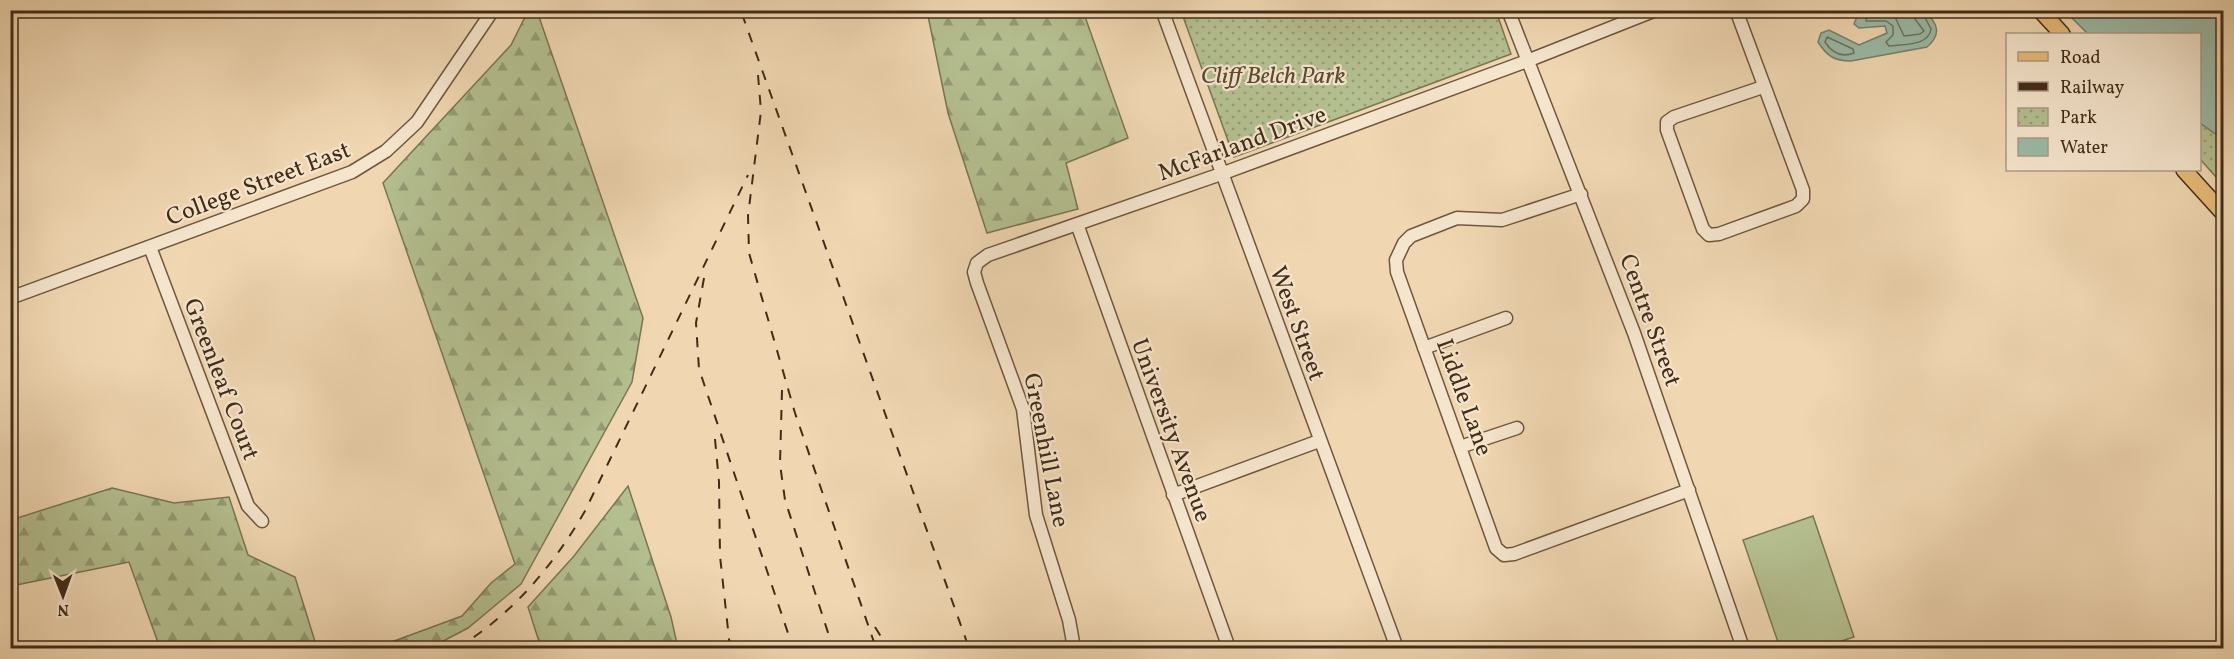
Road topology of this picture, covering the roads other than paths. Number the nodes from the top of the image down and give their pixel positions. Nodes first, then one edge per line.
1 (493, 10) edge
2 (1162, 10) edge
3 (1508, 10) edge
4 (1656, 10) edge
5 (1736, 10) edge
6 (2040, 10) edge
7 (2061, 33) edge
8 (1527, 61) junction
9 (1763, 87) junction
10 (2185, 171) edge
11 (1221, 174) junction
12 (1581, 194) junction
13 (2223, 214) edge
14 (1077, 224) junction
15 (150, 247) junction
16 (10, 298) edge
17 (1506, 318) dead end
18 (1424, 348) junction
19 (1517, 428) dead end
20 (1319, 441) junction
21 (1460, 447) junction
22 (1689, 490) junction
23 (1173, 495) junction
24 (262, 521) dead end
25 (1074, 648) edge
26 (1229, 648) edge
27 (1397, 648) edge
28 (1743, 648) edge

1 - 15 street, College Street East
2 - 11 street, West Street
3 - 8 street, Centre Street
4 - 8 street, McFarland Drive
5 - 9 street
6 - 7 main road
8 - 11 street, McFarland Drive
8 - 12 street, Centre Street
9 - 9 street
10 - 13 main road
11 - 14 street, McFarland Drive
11 - 20 street, West Street
12 - 18 street, Liddle Lane
12 - 22 street, Centre Street
14 - 23 street, University Avenue
14 - 25 street, Greenhill Lane
15 - 16 street, College Street East
15 - 24 street, Greenleaf Court
17 - 18 street
18 - 21 street, Liddle Lane
19 - 21 street
20 - 23 street
20 - 27 street, West Street
21 - 22 street, Liddle Lane
22 - 28 street, Centre Street
23 - 26 street, University Avenue

